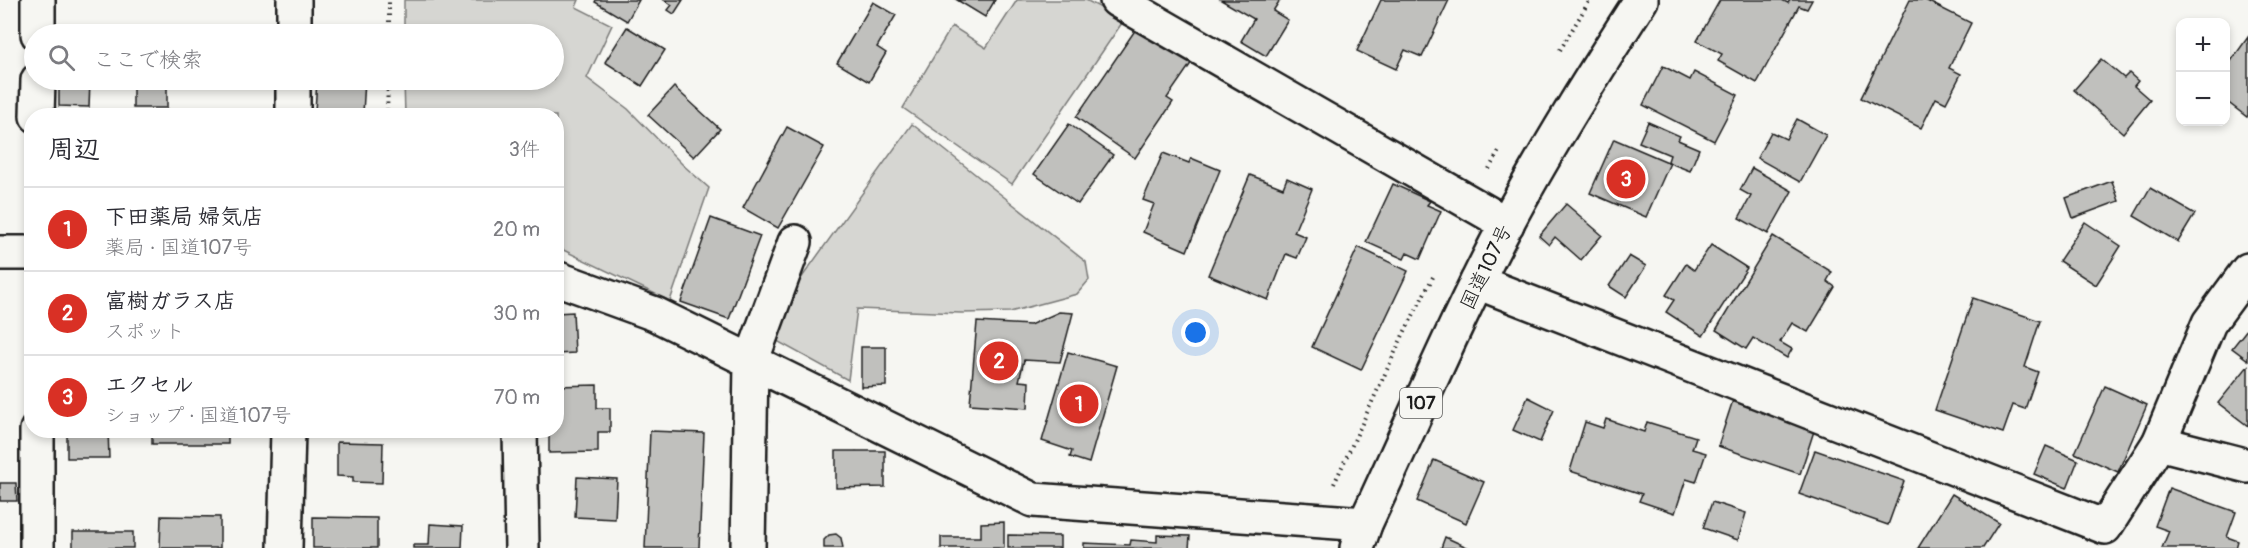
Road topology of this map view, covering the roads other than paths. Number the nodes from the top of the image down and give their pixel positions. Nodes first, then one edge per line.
1 (38, 0) edge
2 (294, 0) edge
3 (1118, 0) edge
4 (1641, 0) edge
5 (38, 24) edge
6 (294, 24) edge
7 (38, 90) edge
8 (293, 90) edge
9 (37, 108) edge
10 (293, 108) edge
11 (1507, 224) junction
12 (795, 242) dead end
13 (0, 253) edge
14 (24, 253) edge
15 (2248, 270) edge
16 (564, 281) edge
17 (1477, 282) junction
18 (751, 362) junction
19 (37, 438) edge
20 (288, 438) edge
21 (520, 438) edge
22 (2159, 443) junction
23 (2248, 466) edge
24 (1361, 536) edge
25 (38, 548) edge
26 (285, 548) edge
27 (522, 548) edge
28 (748, 548) edge

1 - 5 main road
2 - 6 main road
3 - 11 main road
4 - 11 main road, 国道107号 / 107
7 - 9 main road
8 - 10 main road
11 - 17 main road, 国道107号 / 107
12 - 18 main road
13 - 14 main road
15 - 22 main road
16 - 18 main road
17 - 22 main road
17 - 24 main road, 国道107号 / 107
18 - 24 main road
18 - 28 main road
19 - 25 main road
20 - 26 main road
21 - 27 main road
22 - 23 main road

